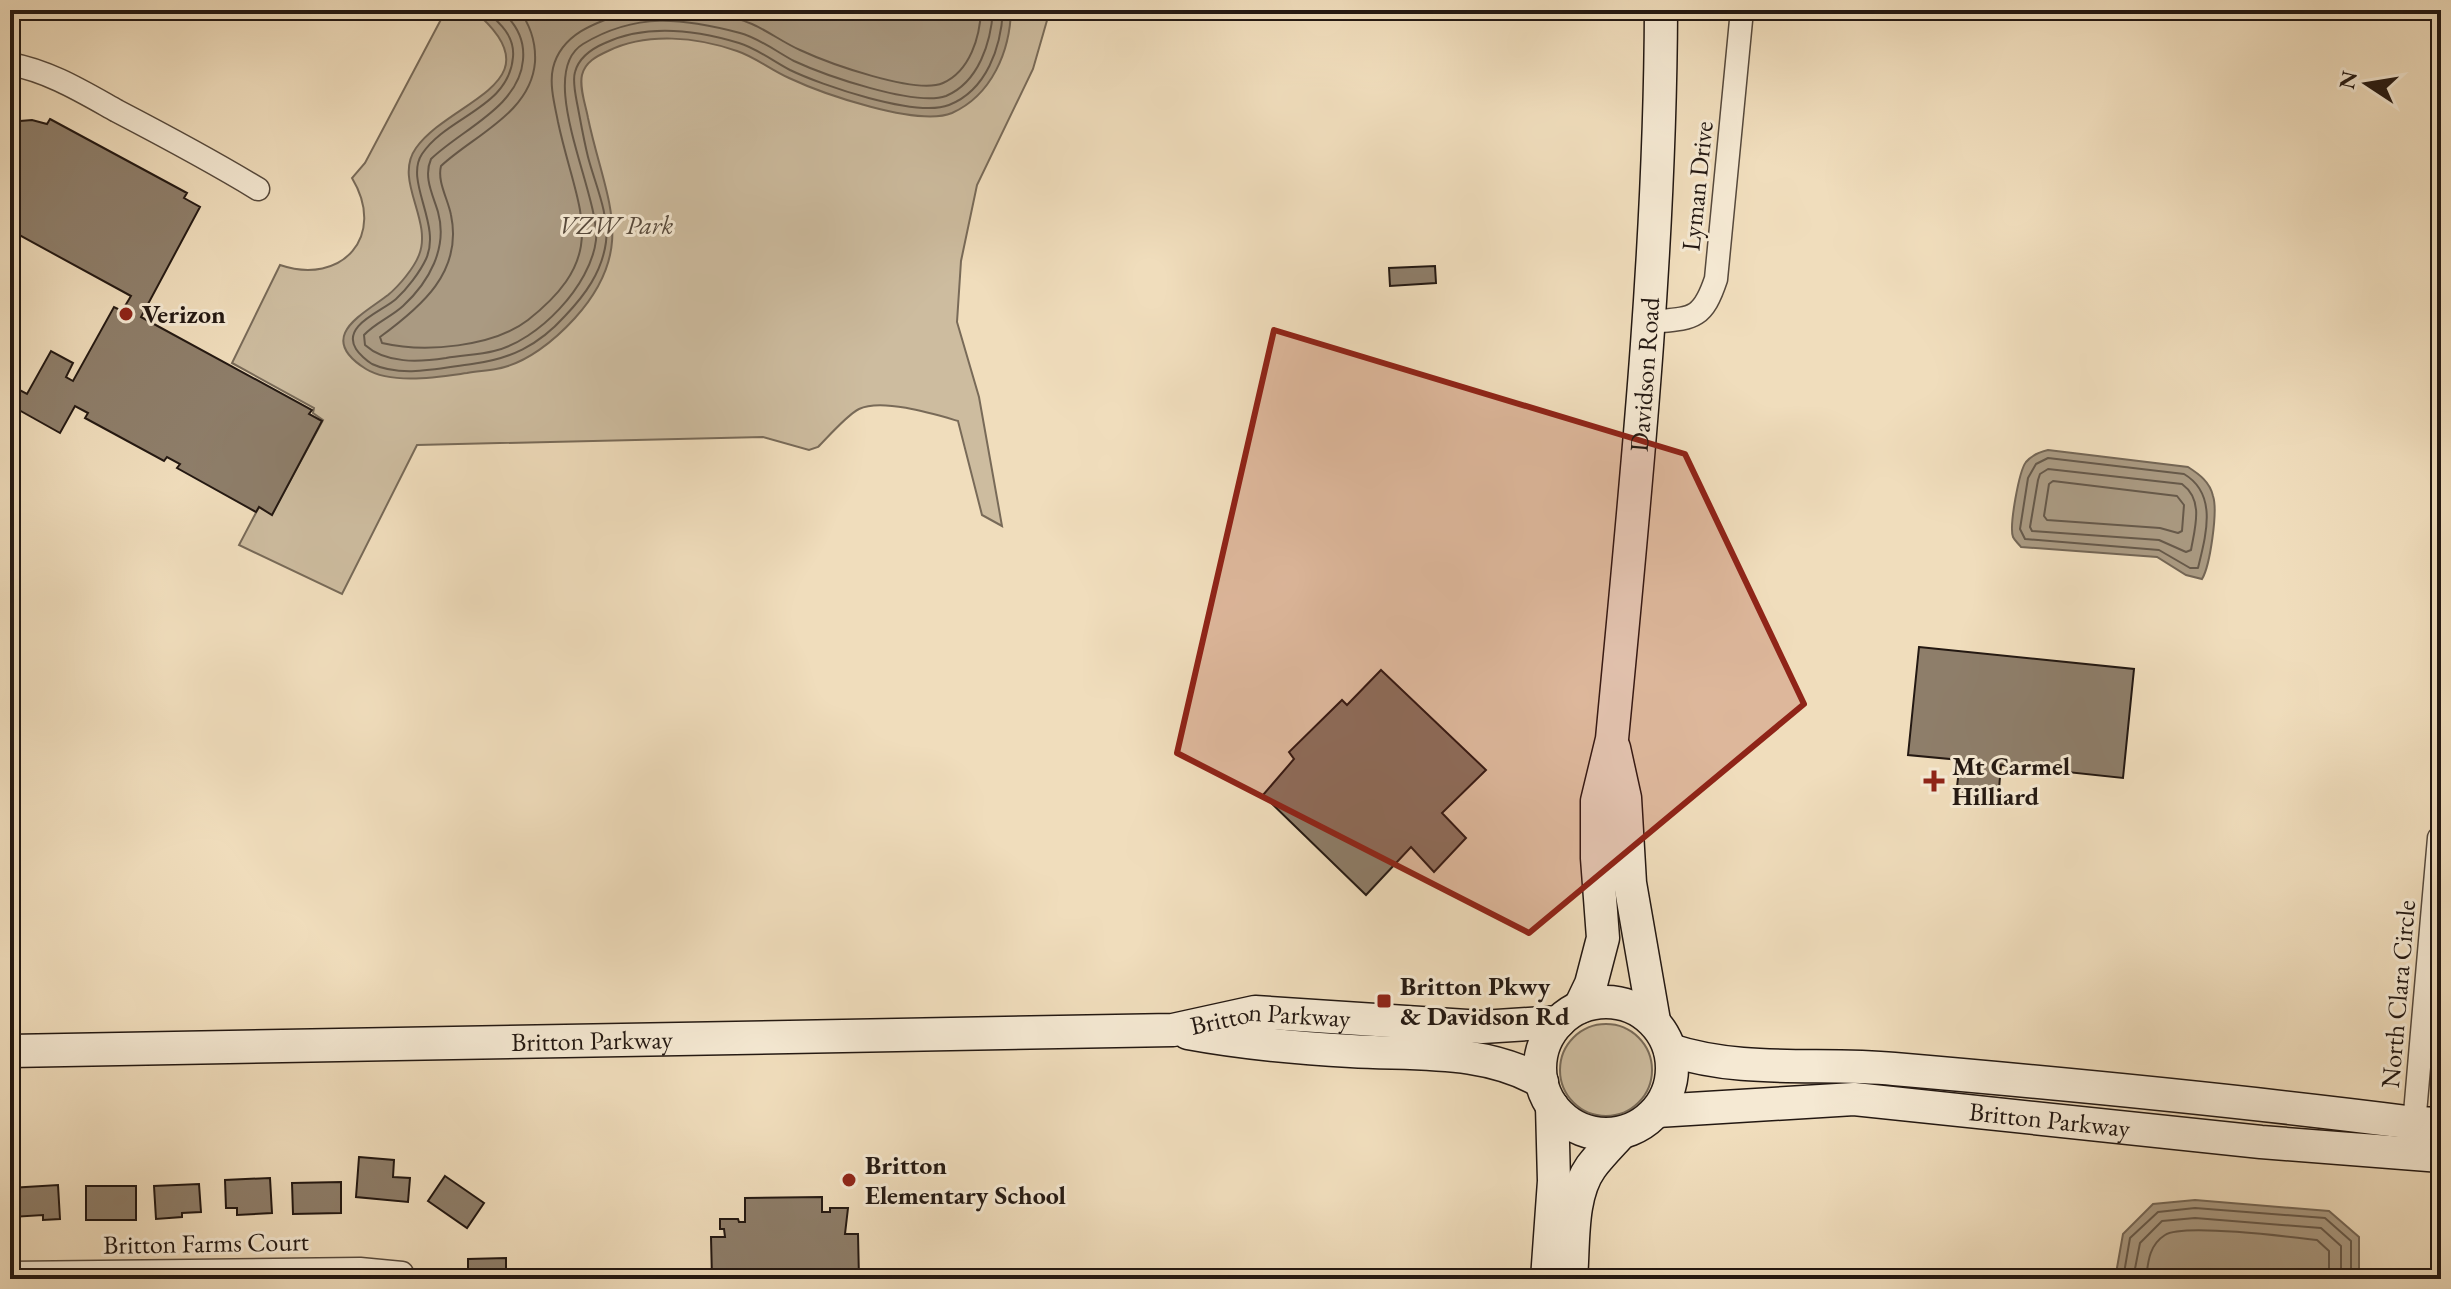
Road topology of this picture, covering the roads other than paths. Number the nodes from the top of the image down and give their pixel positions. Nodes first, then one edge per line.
1 (1661, 10) edge
2 (1742, 10) edge
3 (10, 64) edge
4 (258, 189) dead end
5 (1650, 322) junction
6 (1612, 739) junction
7 (2439, 838) edge
8 (1569, 1014) junction
9 (1654, 1021) junction
10 (1173, 1030) junction
11 (1670, 1050) junction
12 (10, 1051) edge
13 (1547, 1094) junction
14 (1657, 1111) junction
15 (2428, 1123) edge
16 (1621, 1133) junction
17 (2426, 1156) edge
18 (10, 1273) edge
19 (402, 1273) dead end
20 (1547, 1279) edge
21 (1571, 1279) edge

1 - 5 main road, Davidson Road
2 - 5 street, Lyman Drive
3 - 4 street
5 - 6 main road, Davidson Road
6 - 8 main road, Davidson Road
6 - 9 main road, Davidson Road
7 - 15 street, North Clara Circle
8 - 9 main road
8 - 10 main road, Britton Parkway
8 - 13 main road
9 - 11 main road
10 - 12 main road, Britton Parkway
10 - 13 main road, Britton Parkway
11 - 14 main road
11 - 15 main road, Britton Parkway
13 - 16 main road
13 - 20 main road
14 - 16 main road
14 - 17 main road, Britton Parkway
15 - 17 street, North Clara Circle
16 - 21 main road
18 - 19 street, Britton Farms Court

